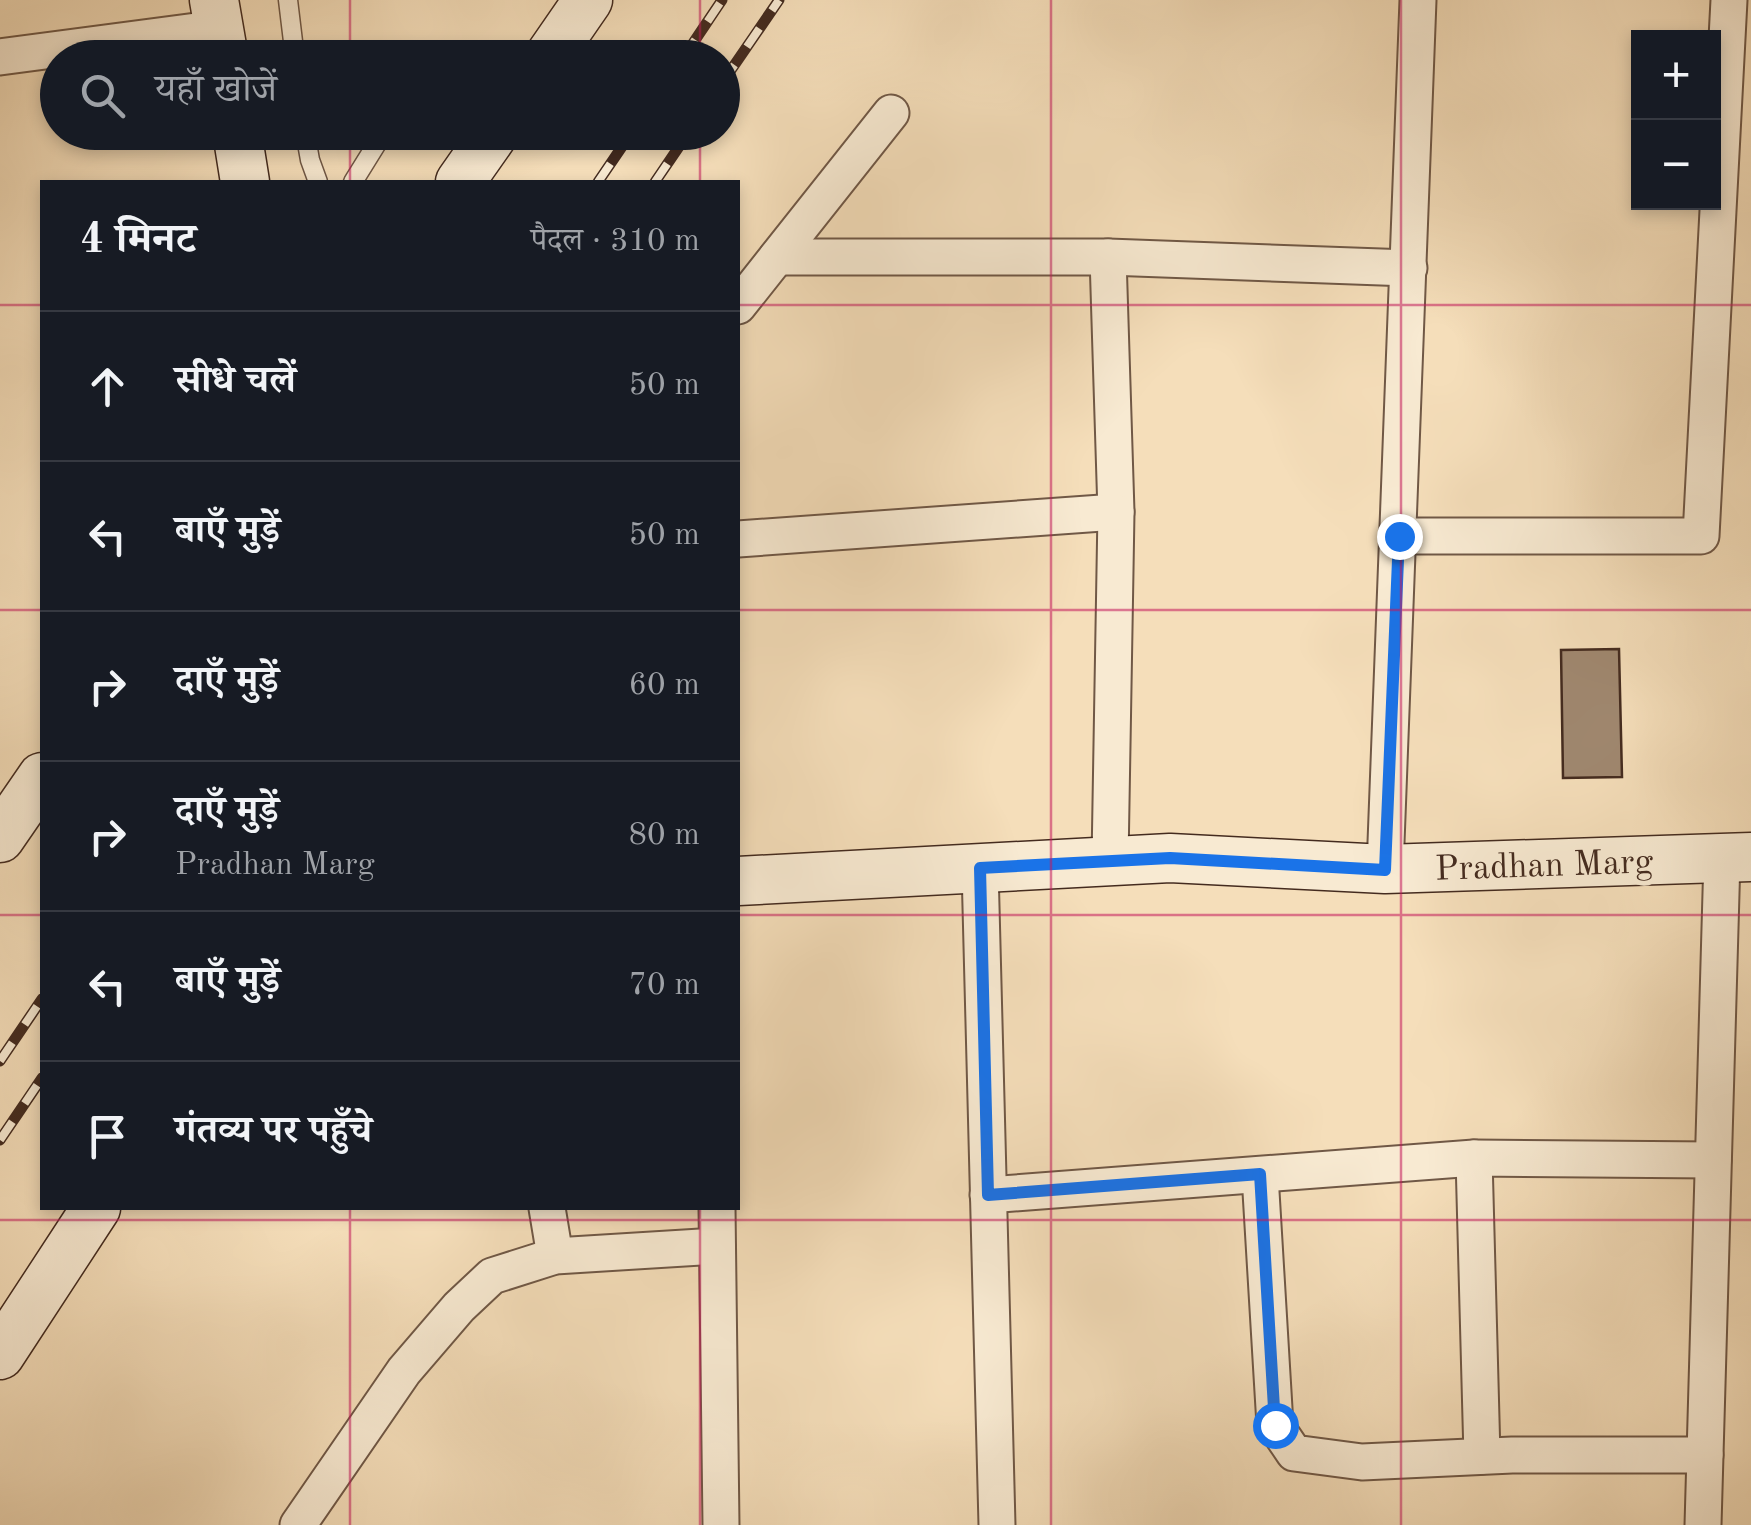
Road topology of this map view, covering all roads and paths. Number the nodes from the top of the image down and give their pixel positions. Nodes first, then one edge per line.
1 (288, 0) edge
2 (588, 0) edge
3 (1418, 0) edge
4 (1729, 0) edge
5 (219, 28) edge
6 (128, 40) edge
7 (294, 40) edge
8 (560, 40) edge
9 (40, 52) edge
10 (0, 57) edge
11 (891, 113) dead end
12 (240, 150) edge
13 (308, 150) edge
14 (373, 150) edge
15 (482, 150) edge
16 (246, 180) edge
17 (317, 180) edge
18 (354, 180) edge
19 (461, 180) edge
20 (777, 256) junction
21 (1108, 257) junction
22 (1409, 268) junction
23 (740, 303) edge
24 (1116, 512) junction
25 (1399, 536) junction
26 (740, 538) edge
27 (40, 780) edge
28 (0, 838) edge
29 (1736, 857) edge
30 (1110, 861) junction
31 (980, 868) junction
32 (1385, 870) junction
33 (740, 881) edge
34 (1474, 1158) junction
35 (1714, 1160) junction
36 (1260, 1174) junction
37 (988, 1195) junction
38 (95, 1210) edge
39 (547, 1210) edge
40 (717, 1210) edge
41 (717, 1246) junction
42 (555, 1256) junction
43 (0, 1354) edge
44 (1705, 1454) junction
45 (1482, 1456) junction
46 (298, 1525) edge
47 (721, 1525) edge
48 (997, 1525) edge
49 (1703, 1525) edge

1 - 7 lane
2 - 8 street
3 - 22 street
4 - 25 street
5 - 6 street
9 - 10 street
11 - 20 street
12 - 16 street
13 - 17 lane
14 - 18 lane
15 - 19 street
20 - 21 street
20 - 23 street
21 - 22 street
21 - 24 street
22 - 25 street
24 - 26 street
24 - 30 street
25 - 32 street
27 - 28 street
29 - 32 street, Pradhan Marg
29 - 35 street
30 - 31 street, Pradhan Marg
30 - 32 street, Pradhan Marg
31 - 33 street, Pradhan Marg
31 - 37 street
34 - 35 street
34 - 36 street
34 - 45 street
35 - 44 street
36 - 37 street
36 - 45 street
37 - 48 street
38 - 43 street
39 - 42 street
40 - 41 street
41 - 42 street
41 - 47 street
42 - 46 street
44 - 45 street
44 - 49 street

